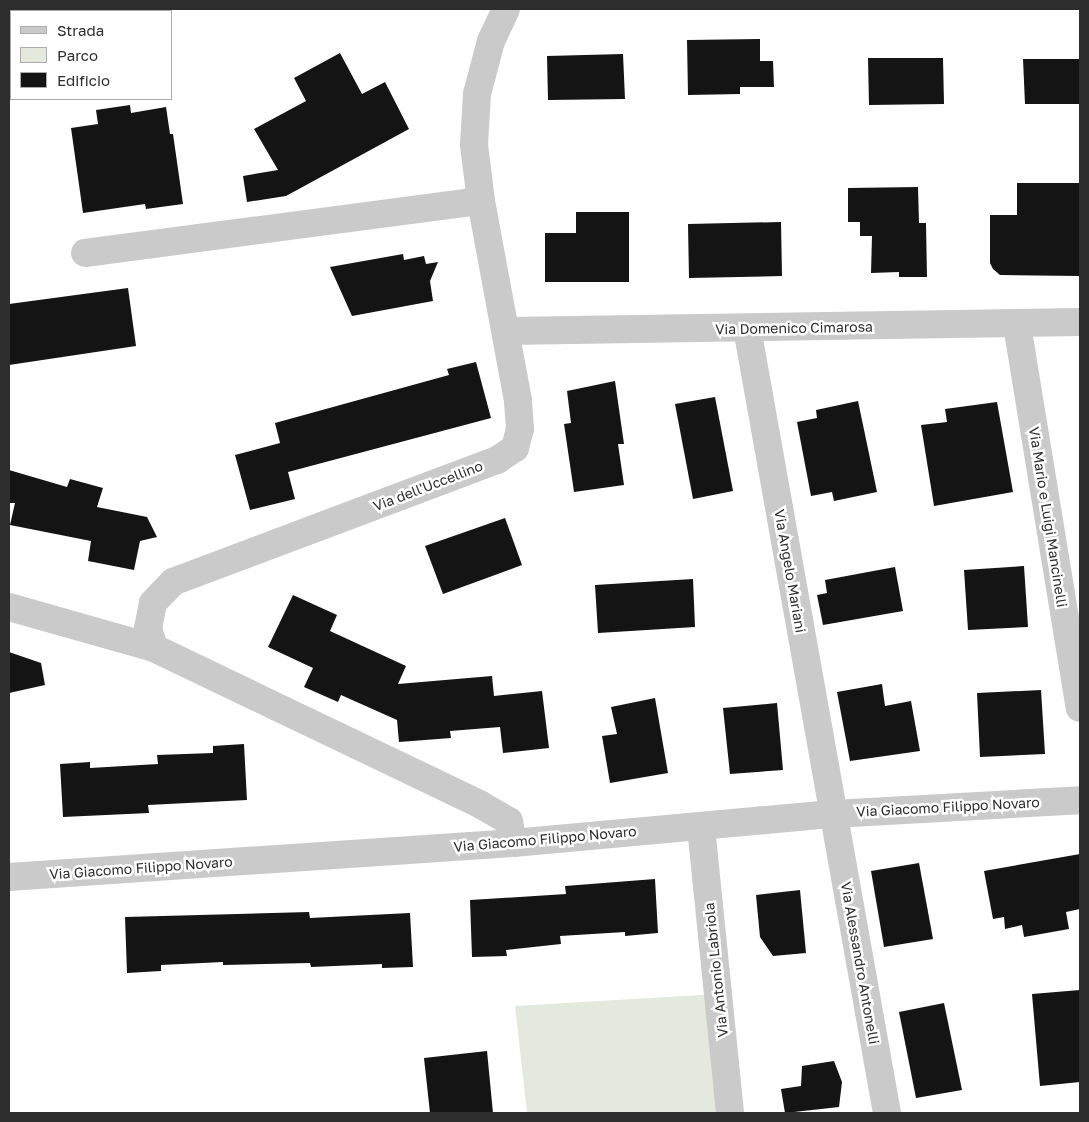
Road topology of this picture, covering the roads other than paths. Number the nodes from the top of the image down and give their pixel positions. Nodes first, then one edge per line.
1 (506, 9) edge
2 (481, 201) junction
3 (85, 253) dead end
4 (1080, 322) edge
5 (1017, 325) junction
6 (747, 328) junction
7 (507, 331) junction
8 (9, 607) edge
9 (154, 648) junction
10 (1080, 708) edge
11 (1080, 800) edge
12 (833, 814) junction
13 (701, 827) junction
14 (513, 842) junction
15 (9, 877) edge
16 (730, 1113) edge
17 (886, 1113) edge

1 - 2 street, Via dell'Uccellino
2 - 3 street
2 - 7 street, Via dell'Uccellino
4 - 5 street, Via Domenico Cimarosa
5 - 6 street, Via Domenico Cimarosa
5 - 10 street, Via Mario e Luigi Mancinelli
6 - 7 street, Via Domenico Cimarosa
6 - 12 street, Via Angelo Mariani
7 - 9 street, Via dell'Uccellino
8 - 9 street
9 - 14 street
11 - 12 street, Via Giacomo Filippo Novaro
12 - 13 street, Via Giacomo Filippo Novaro
12 - 17 street, Via Alessandro Antonelli
13 - 14 street, Via Giacomo Filippo Novaro
13 - 16 street, Via Antonio Labriola
14 - 15 street, Via Giacomo Filippo Novaro

